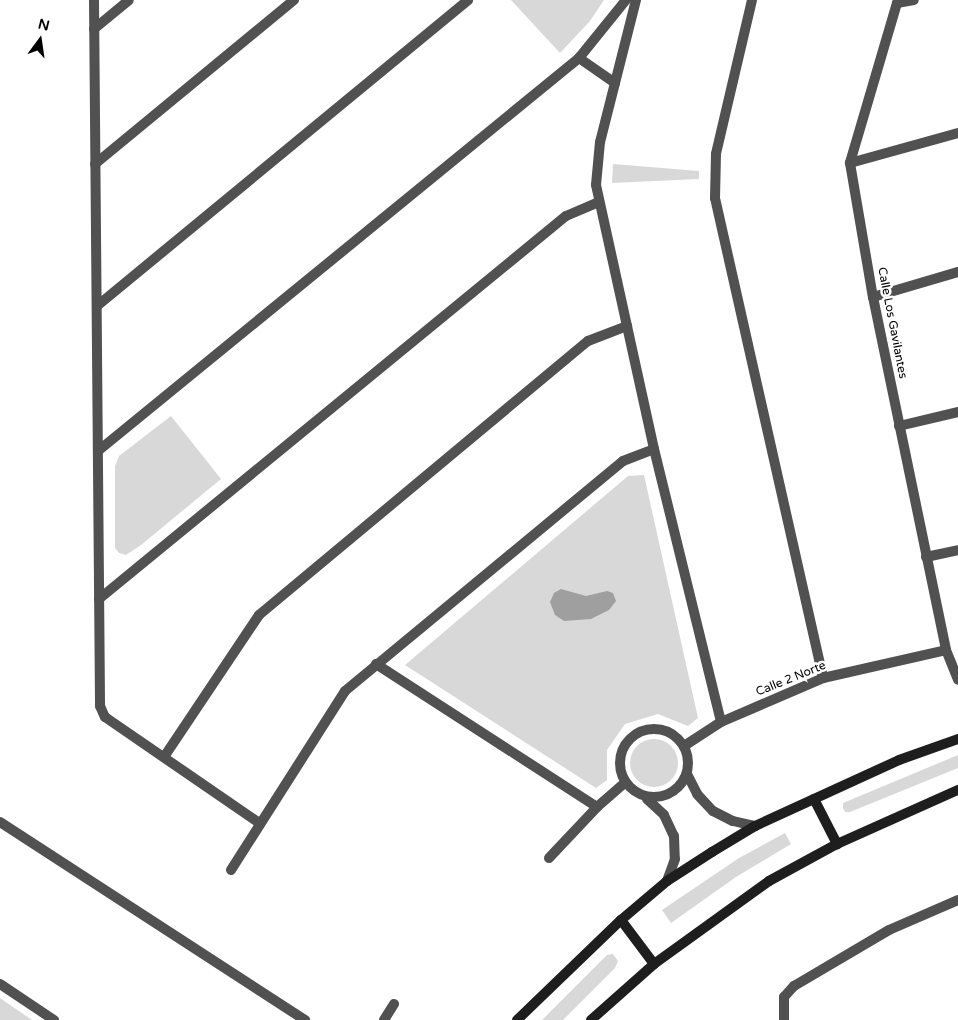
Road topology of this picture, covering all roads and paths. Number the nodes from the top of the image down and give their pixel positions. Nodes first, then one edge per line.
1 (94, 0) edge
2 (129, 0) edge
3 (294, 0) edge
4 (468, 0) edge
5 (626, 0) edge
6 (636, 0) edge
7 (752, 0) edge
8 (914, 0) edge
9 (896, 1) edge
10 (94, 29) junction
11 (579, 58) junction
12 (615, 84) junction
13 (958, 133) edge
14 (850, 163) junction
15 (96, 164) junction
16 (600, 202) junction
17 (958, 272) edge
18 (874, 297) junction
19 (96, 306) junction
20 (627, 326) junction
21 (958, 412) edge
22 (900, 426) junction
23 (654, 448) junction
24 (98, 451) junction
25 (958, 550) edge
26 (926, 557) junction
27 (99, 599) junction
28 (946, 650) junction
29 (376, 664) junction
30 (823, 678) junction
31 (958, 680) edge
32 (721, 722) junction
33 (958, 739) edge
34 (684, 746) junction
35 (164, 757) junction
36 (687, 774) junction
37 (626, 782) junction
38 (958, 790) edge
39 (647, 798) junction
40 (814, 799) junction
41 (597, 807) junction
42 (0, 822) edge
43 (259, 823) junction
44 (755, 826) junction
45 (836, 844) junction
46 (549, 858) dead end
47 (231, 870) dead end
48 (667, 881) junction
49 (958, 900) edge
50 (621, 920) junction
51 (654, 964) junction
52 (0, 984) edge
53 (394, 1004) dead end
54 (54, 1020) edge
55 (305, 1020) edge
56 (384, 1020) edge
57 (517, 1020) edge
58 (591, 1020) edge
59 (784, 1020) edge

1 - 10 street
2 - 10 street
3 - 15 street
4 - 19 street
5 - 11 street
6 - 12 street
7 - 30 street
8 - 9 street
9 - 14 street, Calle Los Gavilantes
10 - 15 street
11 - 12 street
11 - 24 street
12 - 16 street
13 - 14 street
14 - 18 street, Calle Los Gavilantes
15 - 19 street
16 - 20 street
16 - 27 street
17 - 18 street
18 - 22 street, Calle Los Gavilantes
19 - 24 street
20 - 23 street
20 - 35 street
21 - 22 street
22 - 26 street, Calle Los Gavilantes
23 - 29 street
23 - 32 street
24 - 27 street
25 - 26 street
26 - 28 street, Calle Los Gavilantes
27 - 35 street
28 - 30 street, Calle 2 Norte
28 - 31 street, Calle Los Gavilantes
29 - 41 street
29 - 43 street
30 - 32 street, Calle 2 Norte
32 - 34 street, Calle 2 Norte
33 - 40 street
34 - 36 street
34 - 37 street
35 - 43 street
36 - 39 street
36 - 44 street
37 - 39 street
37 - 41 street
38 - 45 street
39 - 48 street
40 - 44 street
40 - 45 street
41 - 46 street
42 - 55 street
43 - 47 street
44 - 48 street
45 - 51 street
48 - 50 street
49 - 59 street
50 - 51 street
50 - 57 street
51 - 58 street
52 - 54 street
53 - 56 street

